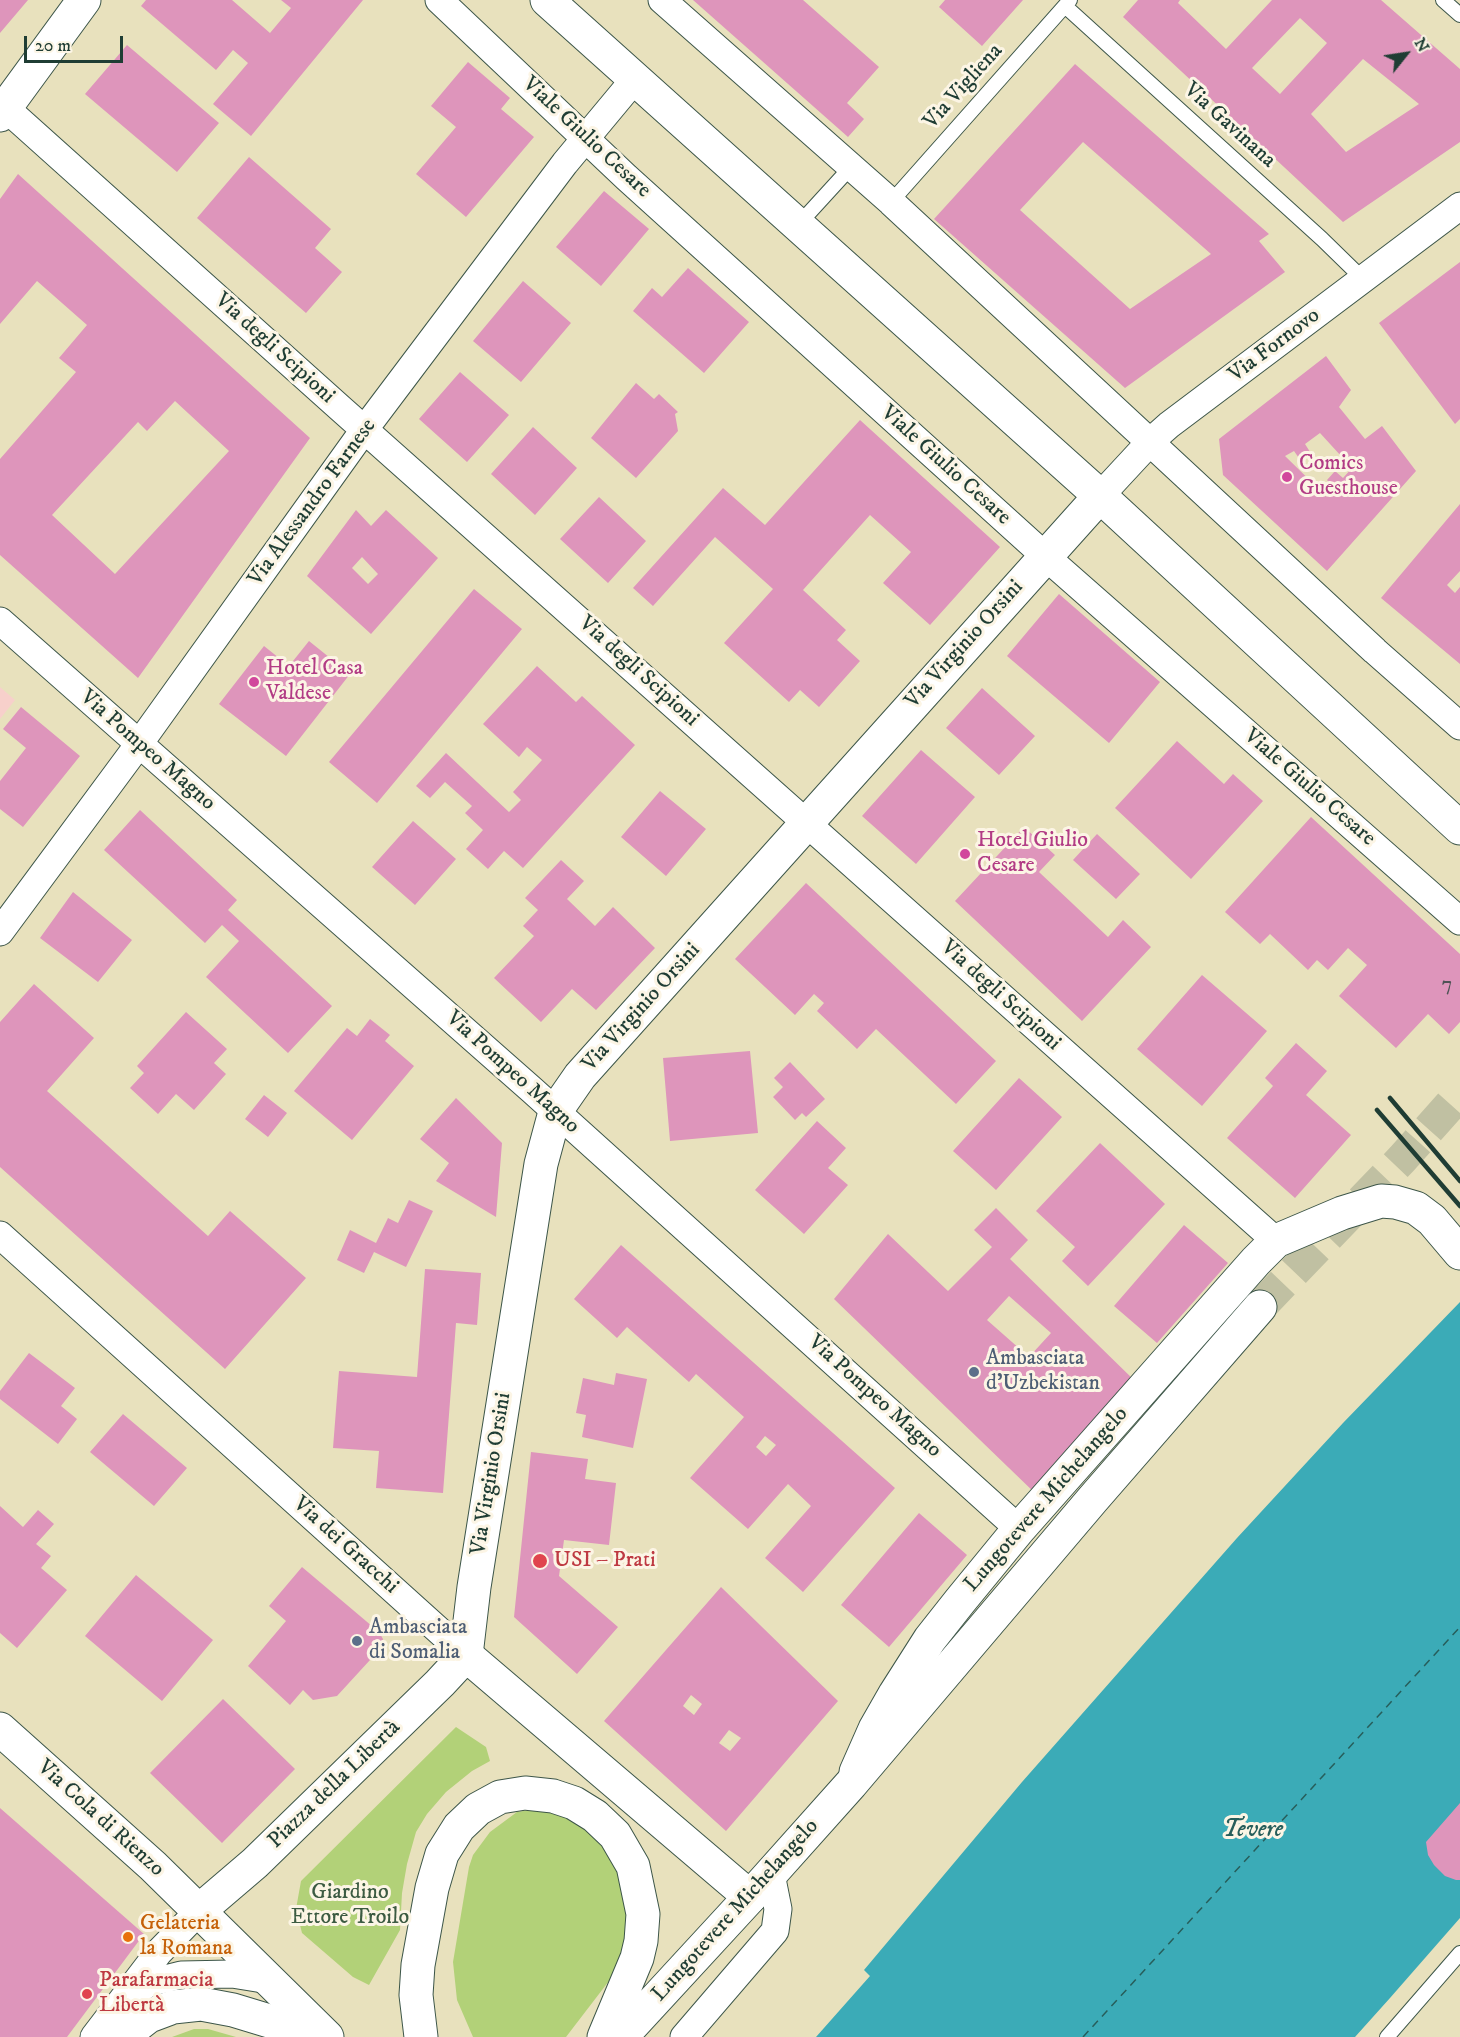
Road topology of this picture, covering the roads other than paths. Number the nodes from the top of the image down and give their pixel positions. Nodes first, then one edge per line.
1 (84, 0) edge
2 (439, 0) edge
3 (547, 0) edge
4 (662, 0) edge
5 (1443, 0) edge
6 (1067, 3) edge
7 (1460, 15) edge
8 (634, 80) junction
9 (2, 109) edge
10 (585, 138) junction
11 (851, 167) junction
12 (891, 202) junction
13 (1460, 206) edge
14 (797, 226) junction
15 (1363, 279) junction
16 (364, 430) junction
17 (1151, 441) junction
18 (1100, 496) junction
19 (1045, 556) junction
20 (0, 621) edge
21 (1460, 726) edge
22 (140, 744) junction
23 (807, 824) junction
24 (1460, 828) edge
25 (1460, 921) edge
26 (0, 932) edge
27 (555, 1112) junction
28 (0, 1235) edge
29 (1276, 1241) junction
30 (1460, 1253) edge
31 (1260, 1307) tunnel mouth
32 (1019, 1529) junction
33 (466, 1655) junction
34 (0, 1729) edge
35 (851, 1784) junction
36 (760, 1886) junction
37 (200, 1910) junction
38 (1460, 1953) edge
39 (269, 1980) junction
40 (122, 2022) edge
41 (416, 2035) edge
42 (94, 2037) edge
43 (322, 2037) edge
44 (327, 2037) edge
45 (604, 2037) edge
46 (621, 2037) edge
47 (684, 2037) edge
48 (1387, 2037) edge

1 - 9 street
2 - 10 street, Viale Giulio Cesare
3 - 8 street
4 - 11 street
5 - 7 lane
6 - 12 lane, Via Vigliena
6 - 15 lane, Via Gavinana
8 - 10 street, Via Alessandro Farnese
8 - 14 street
9 - 16 street, Via degli Scipioni
10 - 16 street, Via Alessandro Farnese
10 - 19 street, Viale Giulio Cesare
11 - 12 street
11 - 14 lane
12 - 17 street
13 - 15 street, Via Fornovo
14 - 18 street
15 - 17 street, Via Fornovo
16 - 22 street, Via Alessandro Farnese
16 - 23 street, Via degli Scipioni
17 - 18 street, Via Fornovo
17 - 21 street
18 - 19 street, Via Virginio Orsini
18 - 24 street
19 - 23 street, Via Virginio Orsini
19 - 25 street, Viale Giulio Cesare
20 - 22 street, Via Pompeo Magno
22 - 26 street, Via Alessandro Farnese
22 - 27 street, Via Pompeo Magno
23 - 27 street, Via Virginio Orsini
23 - 29 street, Via degli Scipioni
27 - 32 street, Via Pompeo Magno
27 - 33 street, Via Virginio Orsini
28 - 33 street, Via dei Gracchi
29 - 30 street
29 - 32 street, Lungotevere Michelangelo
31 - 35 street, Lungotevere Michelangelo
32 - 35 street, Lungotevere Michelangelo
33 - 36 street, Via dei Gracchi
33 - 37 street, Piazza della Libertà
34 - 37 street, Via Cola di Rienzo
35 - 36 street, Lungotevere Michelangelo
36 - 46 street, Lungotevere Michelangelo
36 - 47 street
37 - 39 street
37 - 40 street, Piazza della Libertà
38 - 48 lane
39 - 40 street, Piazza della Libertà
39 - 44 street
40 - 42 street, Piazza della Libertà
40 - 43 street
41 - 45 street

